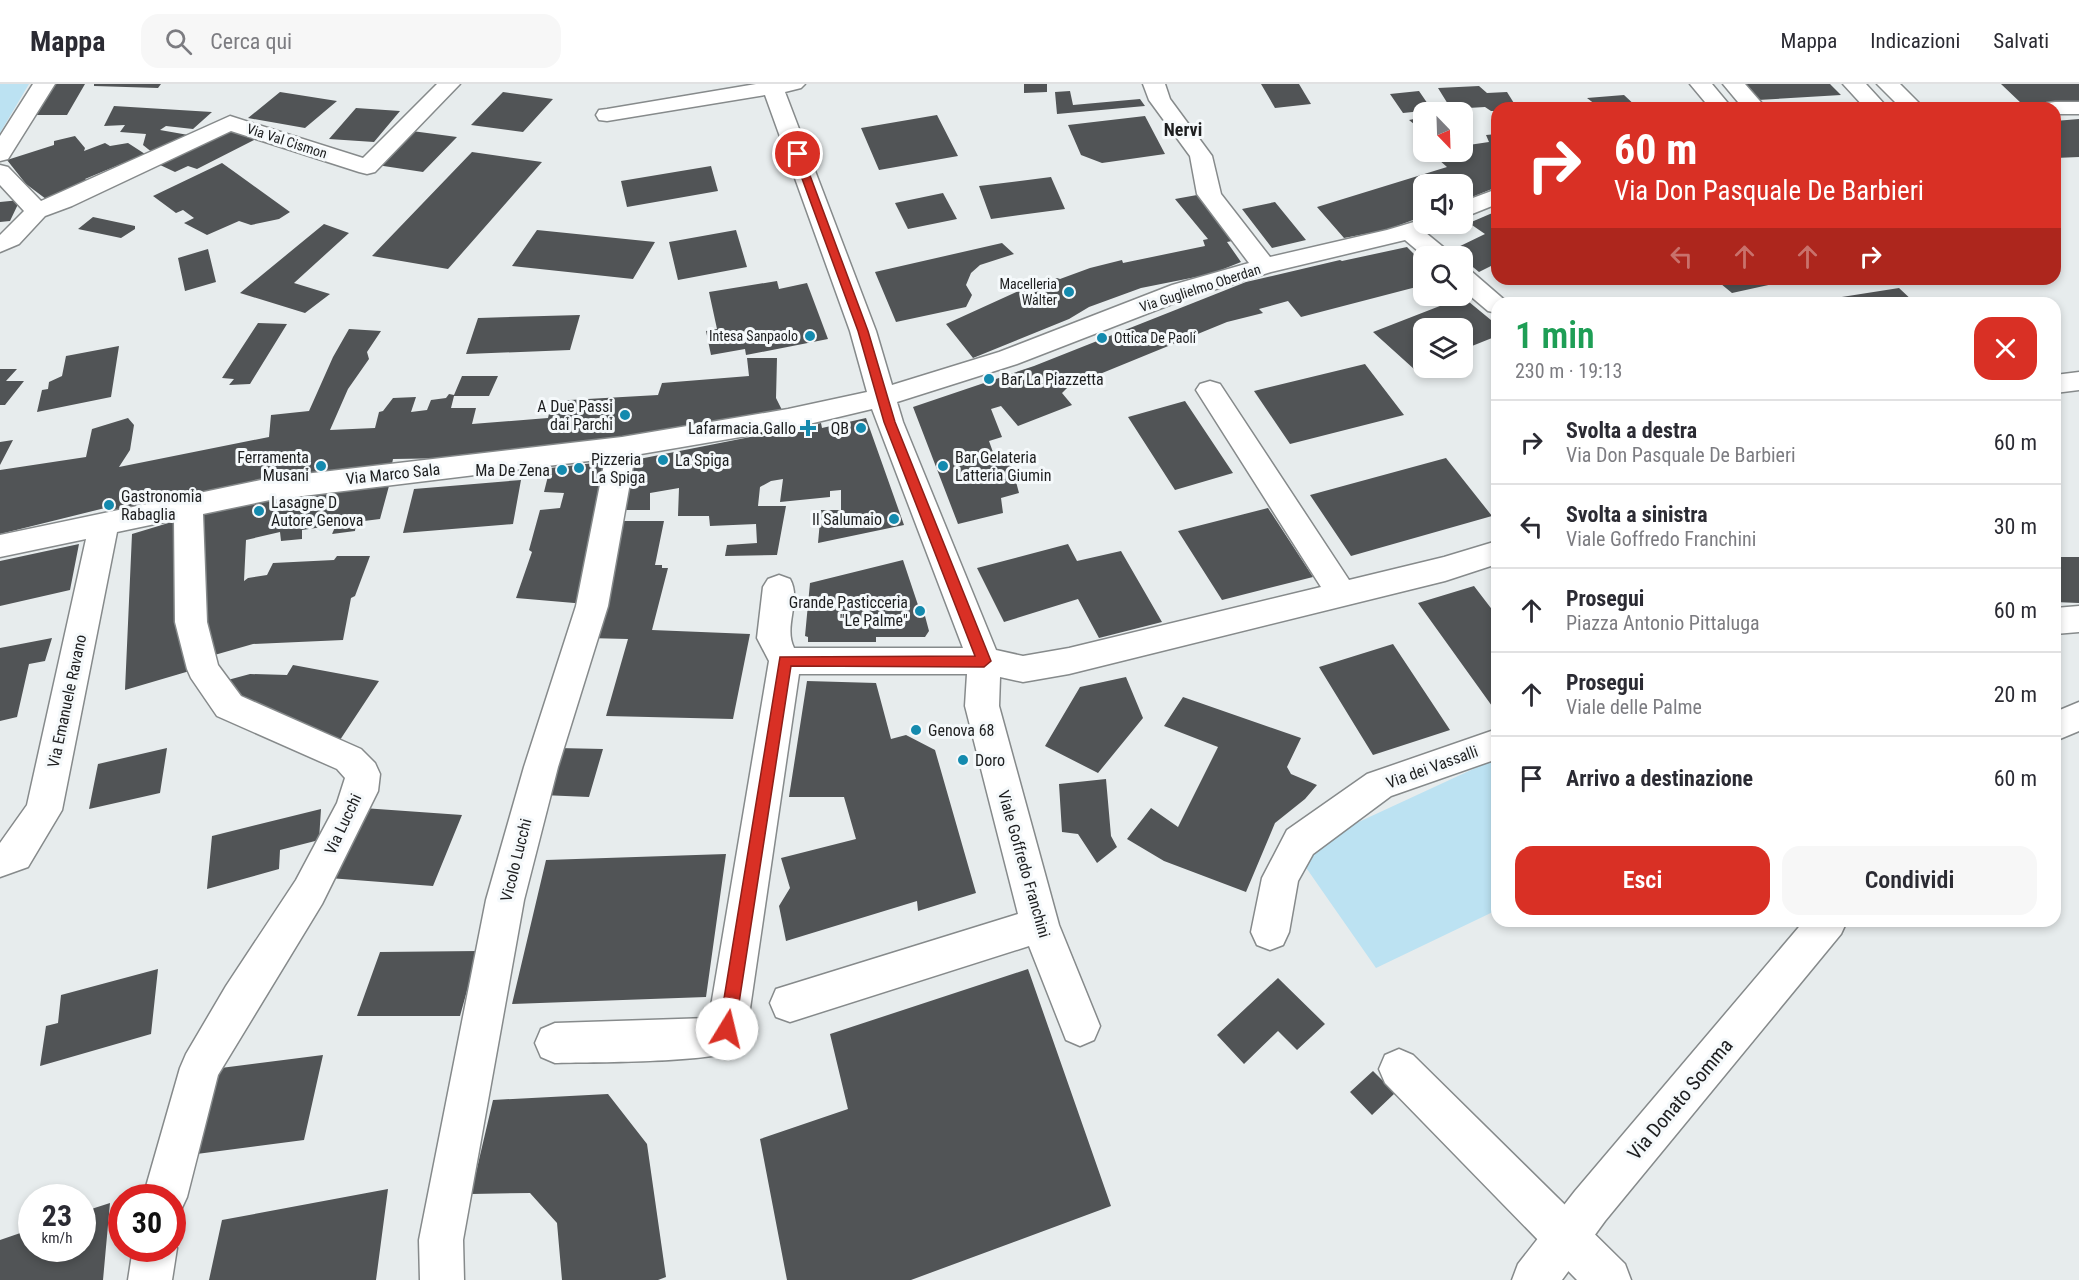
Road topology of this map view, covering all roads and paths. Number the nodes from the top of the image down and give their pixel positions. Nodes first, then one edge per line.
1 (44, 84) edge
2 (449, 84) edge
3 (1154, 84) edge
4 (1701, 84) edge
5 (1734, 84) edge
6 (1854, 84) edge
7 (1888, 84) edge
8 (781, 85) edge
9 (1716, 102) edge
10 (1750, 102) edge
11 (1871, 102) edge
12 (1907, 102) edge
13 (2061, 108) edge
14 (2079, 108) edge
15 (607, 115) dead end
16 (0, 154) edge
17 (0, 172) edge
18 (1491, 199) edge
19 (1473, 206) edge
20 (37, 211) junction
21 (1413, 230) edge
22 (0, 245) edge
23 (1265, 266) junction
24 (1473, 285) edge
25 (1491, 300) edge
26 (2079, 381) edge
27 (2061, 383) edge
28 (1210, 390) dead end
29 (883, 405) junction
30 (621, 447) junction
31 (188, 505) junction
32 (104, 524) junction
33 (0, 546) edge
34 (1491, 555) edge
35 (779, 587) dead end
36 (1342, 595) junction
37 (2079, 619) edge
38 (2061, 620) edge
39 (785, 661) junction
40 (984, 661) junction
41 (2079, 716) edge
42 (2061, 724) edge
43 (1491, 746) edge
44 (0, 860) edge
45 (1040, 925) junction
46 (1823, 927) edge
47 (1270, 932) dead end
48 (790, 1004) dead end
49 (1080, 1026) dead end
50 (555, 1043) dead end
51 (1400, 1070) dead end
52 (169, 1184) edge
53 (1567, 1236) junction
54 (153, 1262) edge
55 (150, 1280) edge
56 (442, 1280) edge
57 (1534, 1280) edge
58 (1609, 1280) edge

1 - 16 street
2 - 20 street, Via Val Cismon
3 - 23 street
4 - 9 street
5 - 10 street
6 - 11 street
7 - 12 street
8 - 15 street
8 - 29 street, Viale Goffredo Franchini
13 - 14 street
17 - 20 street
18 - 19 street
20 - 22 street
21 - 23 street, Via Guglielmo Oberdan
23 - 29 street, Via Guglielmo Oberdan
24 - 25 street
26 - 27 street
28 - 36 street
29 - 30 street, Via Marco Sala
29 - 40 street, Viale Goffredo Franchini
30 - 31 street, Via Marco Sala
30 - 56 street, Vicolo Lucchi
31 - 32 street, Via Marco Sala
31 - 52 street, Via Lucchi
32 - 33 street, Via Marco Sala
32 - 44 street, Via Emanuele Ravano
34 - 36 street
35 - 39 street
36 - 40 street
37 - 38 street
39 - 40 street
39 - 50 street
40 - 45 street, Viale Goffredo Franchini
41 - 42 street
43 - 47 street, Via dei Vassalli
45 - 48 street
45 - 49 street, Viale Goffredo Franchini
46 - 53 street, Via Donato Somma
51 - 53 street
53 - 57 street, Via Donato Somma
53 - 58 street
54 - 55 street

